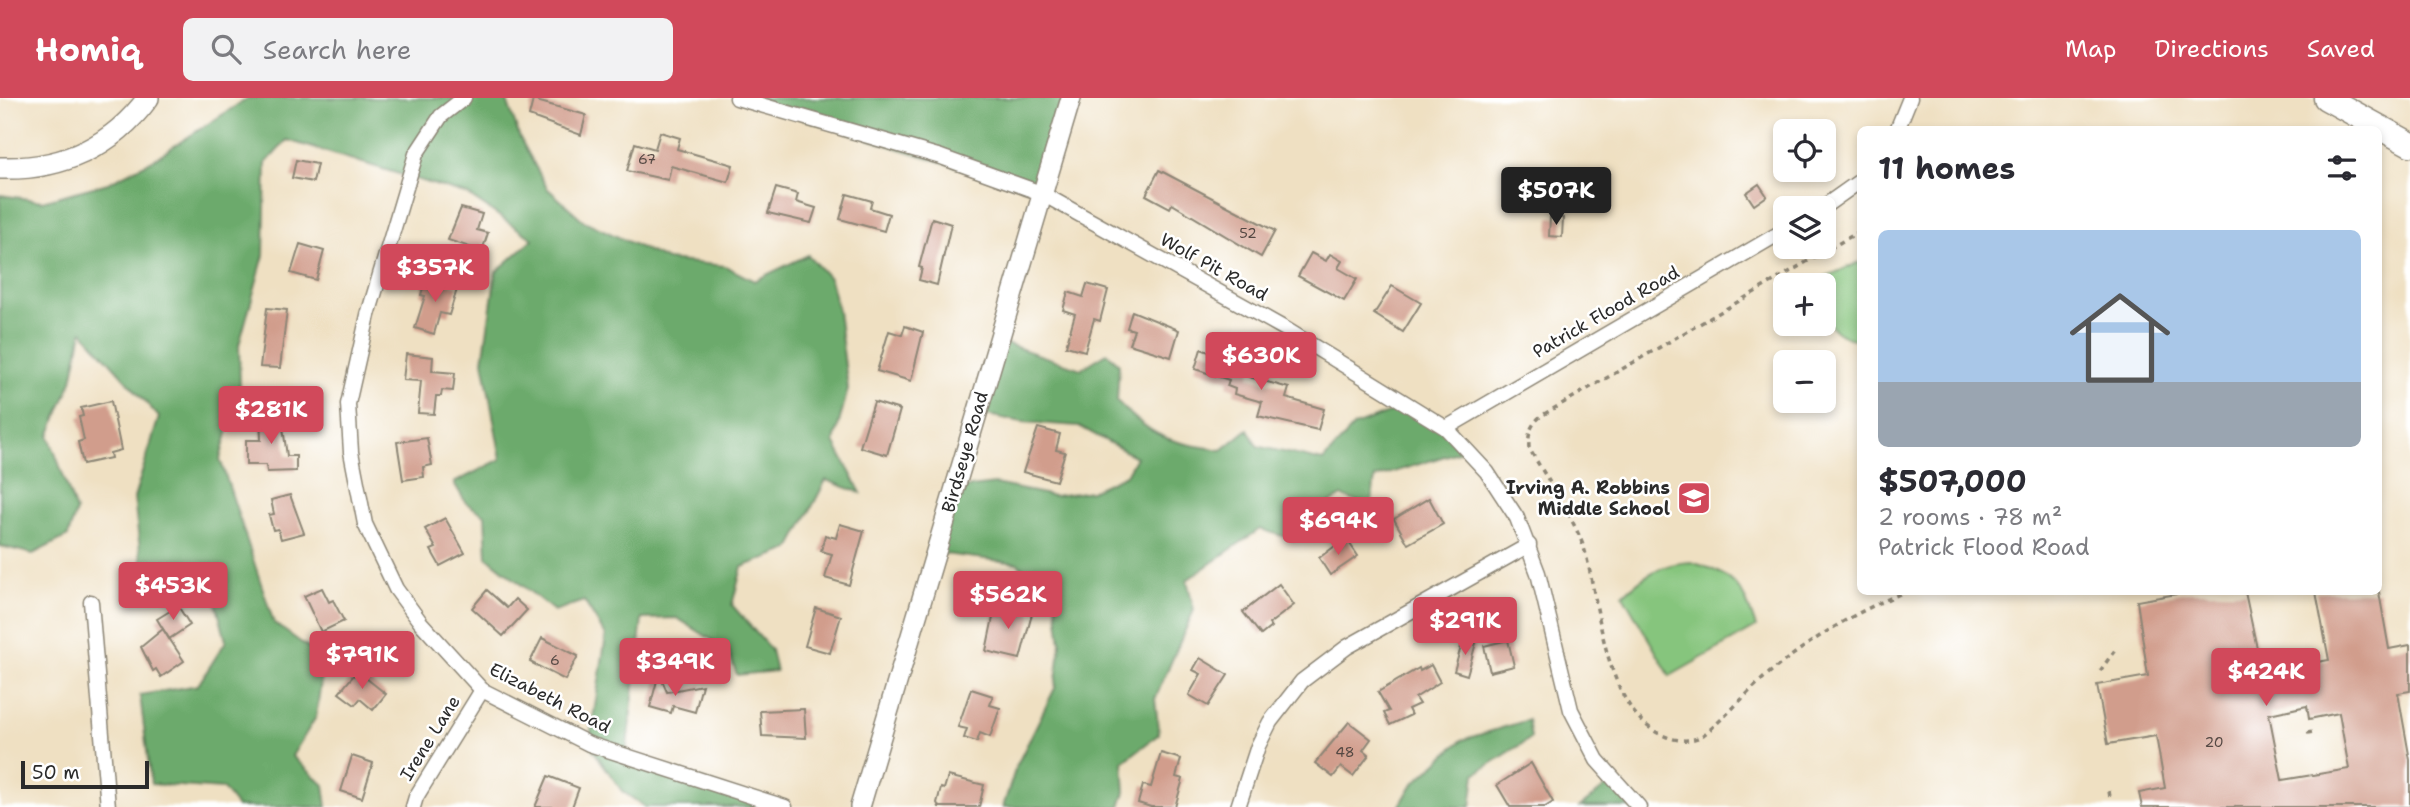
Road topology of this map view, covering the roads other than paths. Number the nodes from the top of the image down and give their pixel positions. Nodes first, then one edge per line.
1 (148, 98) edge
2 (464, 98) edge
3 (737, 98) edge
4 (1071, 98) edge
5 (1910, 98) edge
6 (2326, 98) edge
7 (1899, 126) edge
8 (2377, 126) edge
9 (2382, 129) edge
10 (2410, 144) edge
11 (0, 168) edge
12 (1857, 183) edge
13 (1041, 193) junction
14 (1836, 198) edge
15 (1773, 237) edge
16 (1446, 428) junction
17 (1529, 545) junction
18 (91, 602) dead end
19 (482, 690) junction
20 (108, 807) edge
21 (413, 807) edge
22 (785, 807) edge
23 (860, 807) edge
24 (1238, 807) edge
25 (1639, 807) edge

1 - 11 main road
2 - 19 street, Elizabeth Road
3 - 13 street, Wolf Pit Road
4 - 13 main road, Birdseye Road
5 - 7 street
6 - 8 highway
9 - 10 highway
12 - 14 street
13 - 16 street, Wolf Pit Road
13 - 23 main road, Birdseye Road
15 - 16 street, Patrick Flood Road
16 - 17 street, Wolf Pit Road
17 - 24 street
17 - 25 street, Wolf Pit Road
18 - 20 street
19 - 21 street, Irene Lane
19 - 22 street, Elizabeth Road

